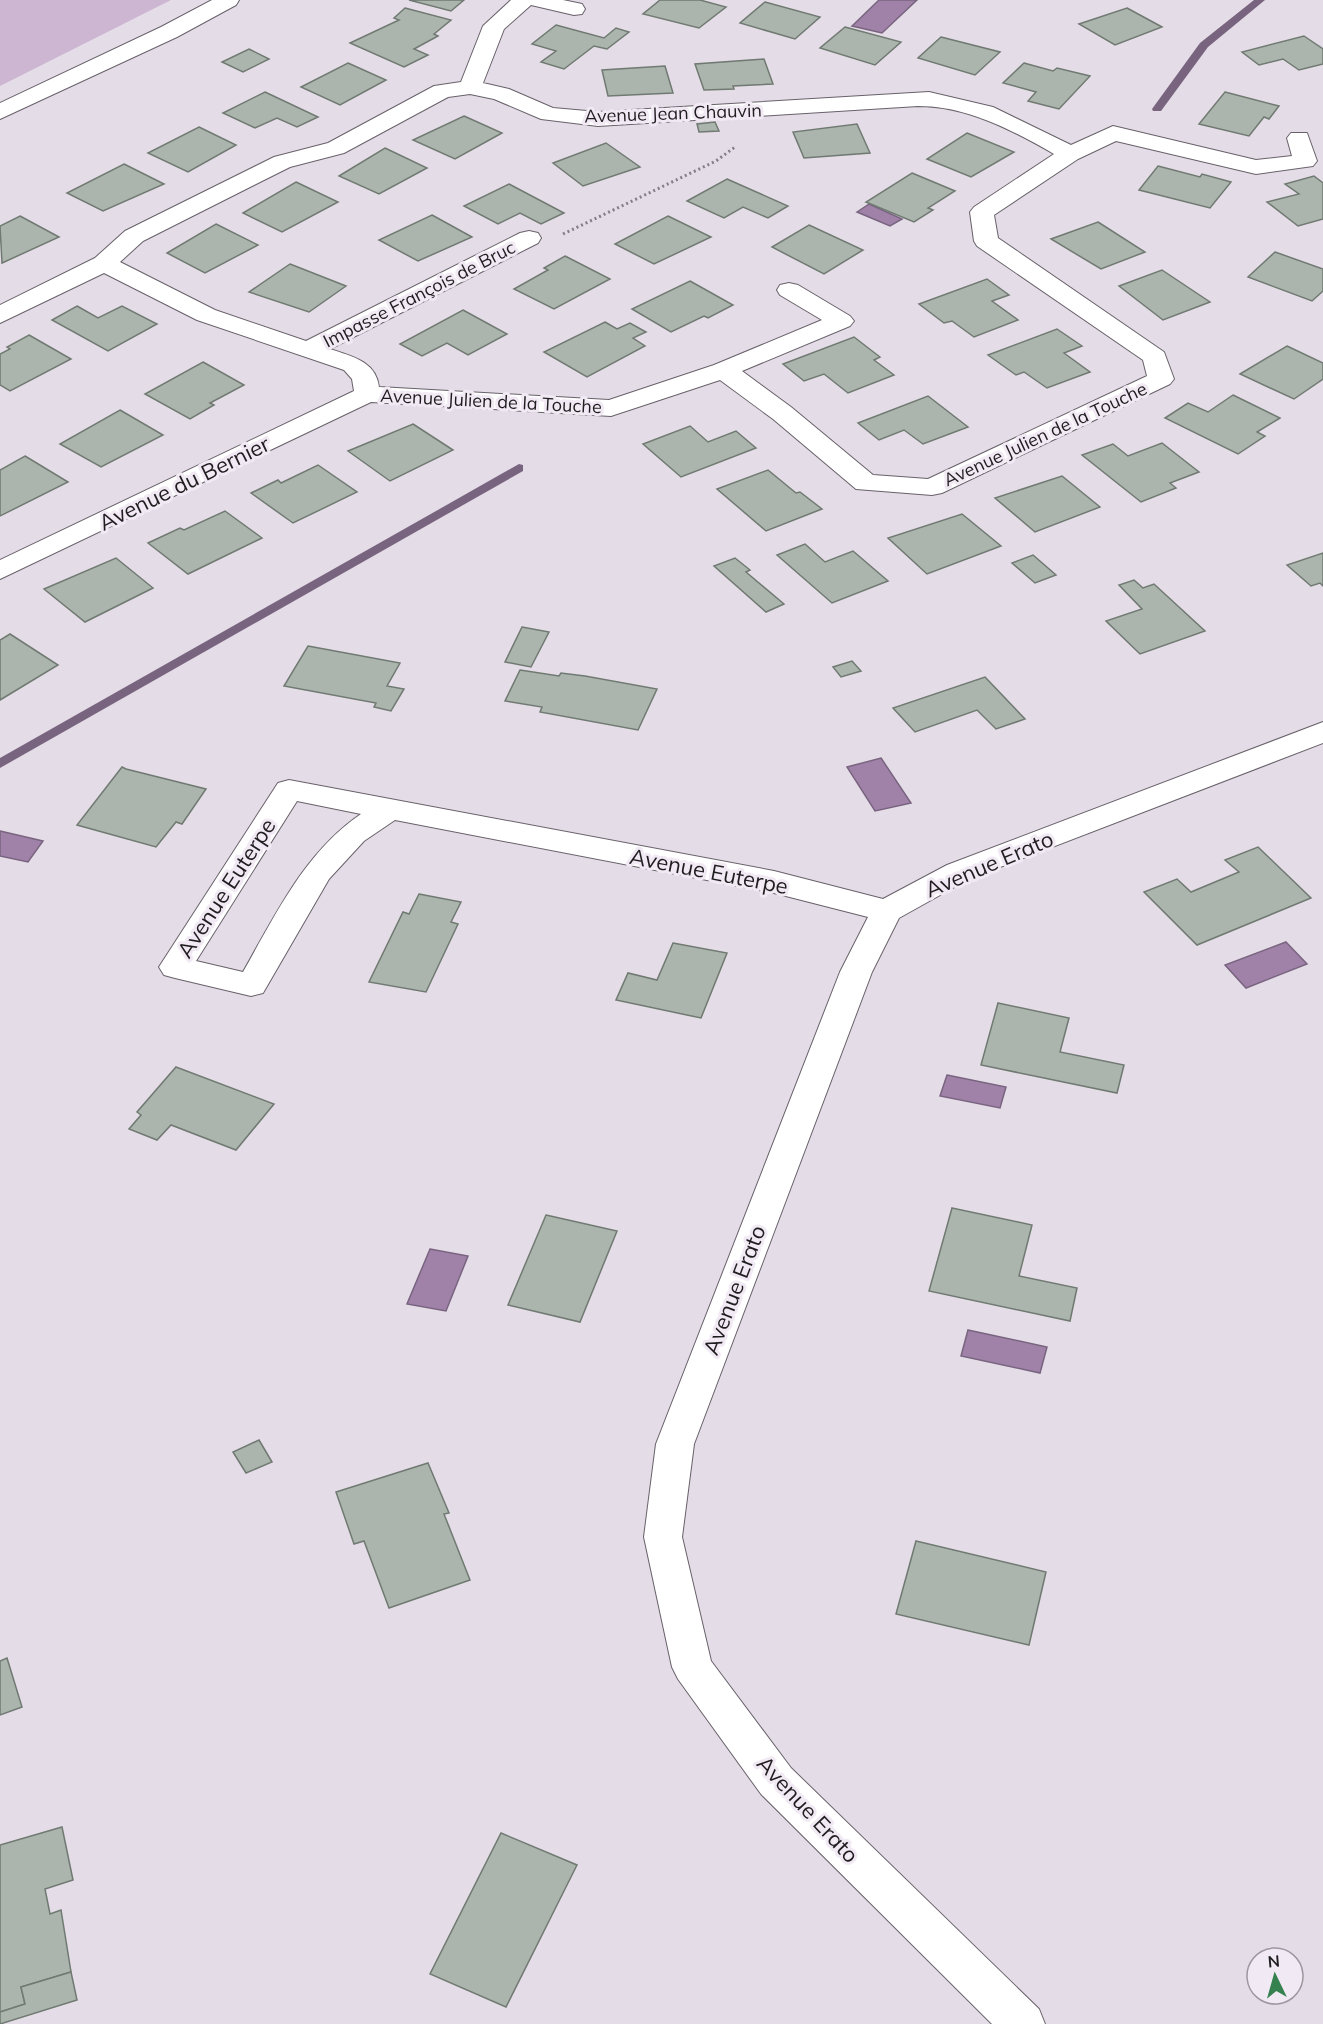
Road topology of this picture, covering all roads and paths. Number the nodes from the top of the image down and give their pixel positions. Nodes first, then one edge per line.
1 (228, 0) edge
2 (524, 0) edge
3 (535, 0) edge
4 (574, 9) dead end
5 (470, 87) junction
6 (739, 111) junction
7 (0, 112) edge
8 (1299, 138) dead end
9 (1070, 154) junction
10 (529, 238) joint
11 (104, 263) junction
12 (789, 290) dead end
13 (0, 315) edge
14 (309, 349) junction
15 (723, 370) junction
16 (367, 394) junction
17 (0, 571) edge
18 (1323, 732) edge
19 (388, 810) junction
20 (887, 911) junction
21 (1023, 2024) edge

1 - 7 street
2 - 5 street
3 - 4 street
5 - 6 street, Avenue Jean Chauvin
5 - 11 street, Avenue Jean Chauvin
6 - 9 street, Avenue Jean Chauvin
6 - 10 path
8 - 9 street
9 - 15 street, Avenue Julien de la Touche
10 - 14 street, Impasse François de Bruc
11 - 13 street, Avenue Jean Chauvin
11 - 14 street
12 - 15 street
14 - 16 street, Avenue Julien de la Touche
15 - 16 street, Avenue Julien de la Touche
16 - 17 street, Avenue du Bernier
18 - 20 street, Avenue Erato
19 - 19 street, Avenue Euterpe
19 - 20 street, Avenue Euterpe
20 - 21 street, Avenue Erato

